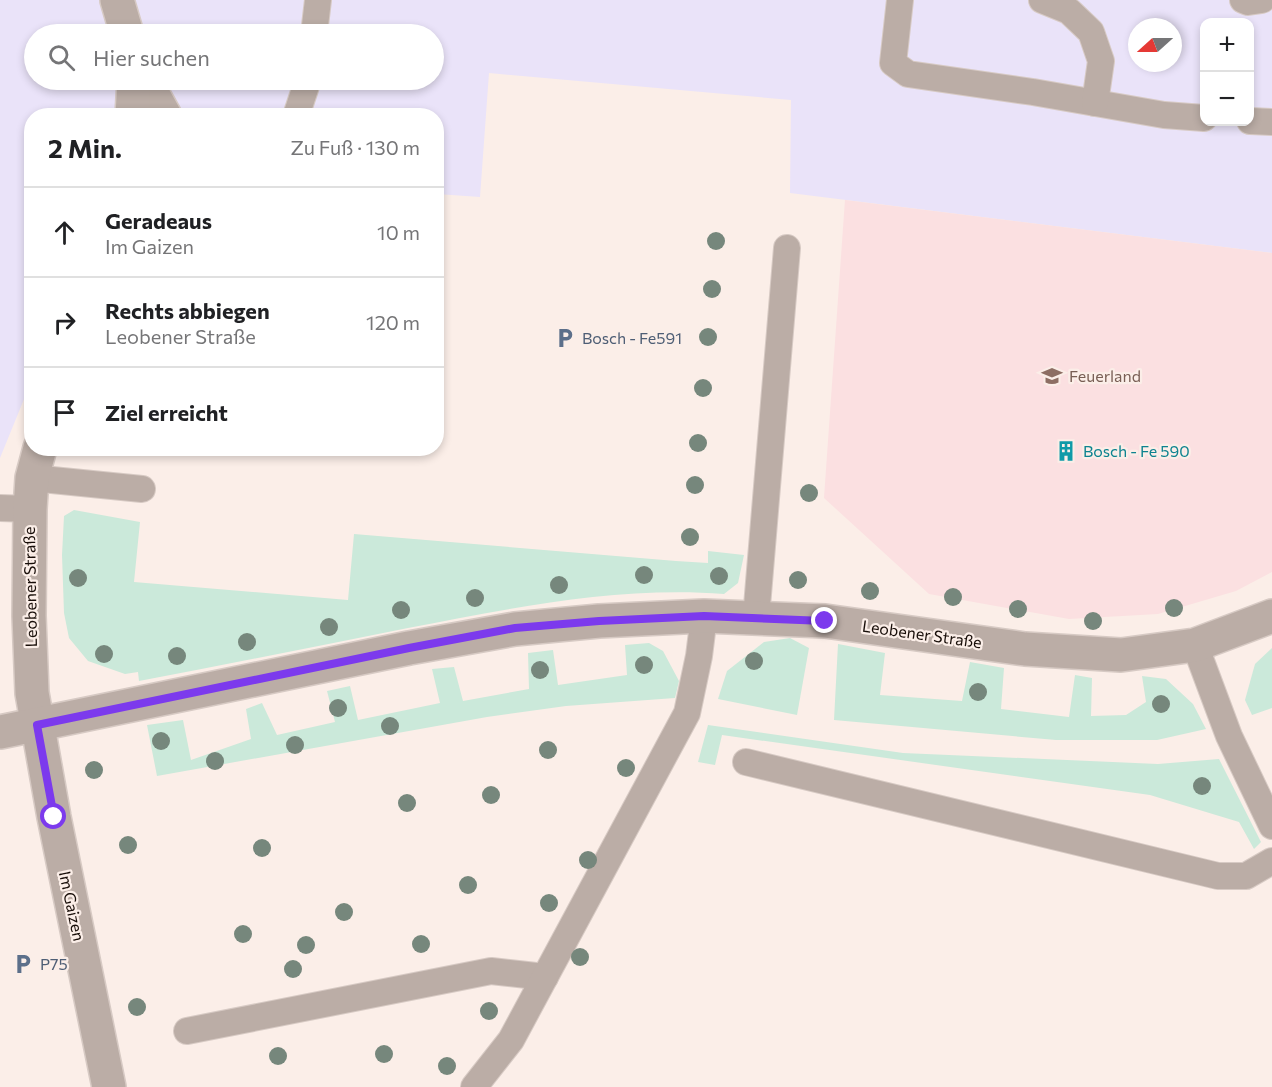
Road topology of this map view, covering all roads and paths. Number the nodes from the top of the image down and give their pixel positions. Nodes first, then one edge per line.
1 (117, 0) edge
2 (318, 0) edge
3 (900, 0) edge
4 (1042, 0) edge
5 (1243, 0) edge
6 (1262, 0) edge
7 (124, 24) edge
8 (315, 24) edge
9 (133, 90) edge
10 (151, 90) edge
11 (305, 90) edge
12 (1095, 103) junction
13 (132, 108) edge
14 (161, 108) edge
15 (299, 108) edge
16 (1200, 118) edge
17 (1254, 121) edge
18 (1272, 122) edge
19 (787, 248) dead end
20 (25, 486) edge
21 (142, 489) dead end
22 (704, 616) junction
23 (1272, 616) edge
24 (756, 618) junction
25 (1195, 645) junction
26 (37, 725) junction
27 (0, 732) edge
28 (746, 762) dead end
29 (1272, 826) edge
30 (1272, 861) edge
31 (544, 977) junction
32 (187, 1031) dead end
33 (109, 1087) edge
34 (474, 1087) edge

1 - 7 street
2 - 8 lane
3 - 12 lane
4 - 12 lane
5 - 6 lane
9 - 13 street
10 - 14 street
11 - 15 lane
12 - 16 lane
17 - 18 lane
19 - 24 lane
20 - 21 lane
20 - 26 street, Leobener Straße
22 - 24 street, Leobener Straße
22 - 26 street, Leobener Straße
22 - 31 lane
23 - 25 street, Leobener Straße
24 - 25 street, Leobener Straße
25 - 29 lane
26 - 27 street, Leobener Straße
26 - 33 street, Im Gaizen
28 - 30 lane
31 - 32 lane
31 - 34 lane

